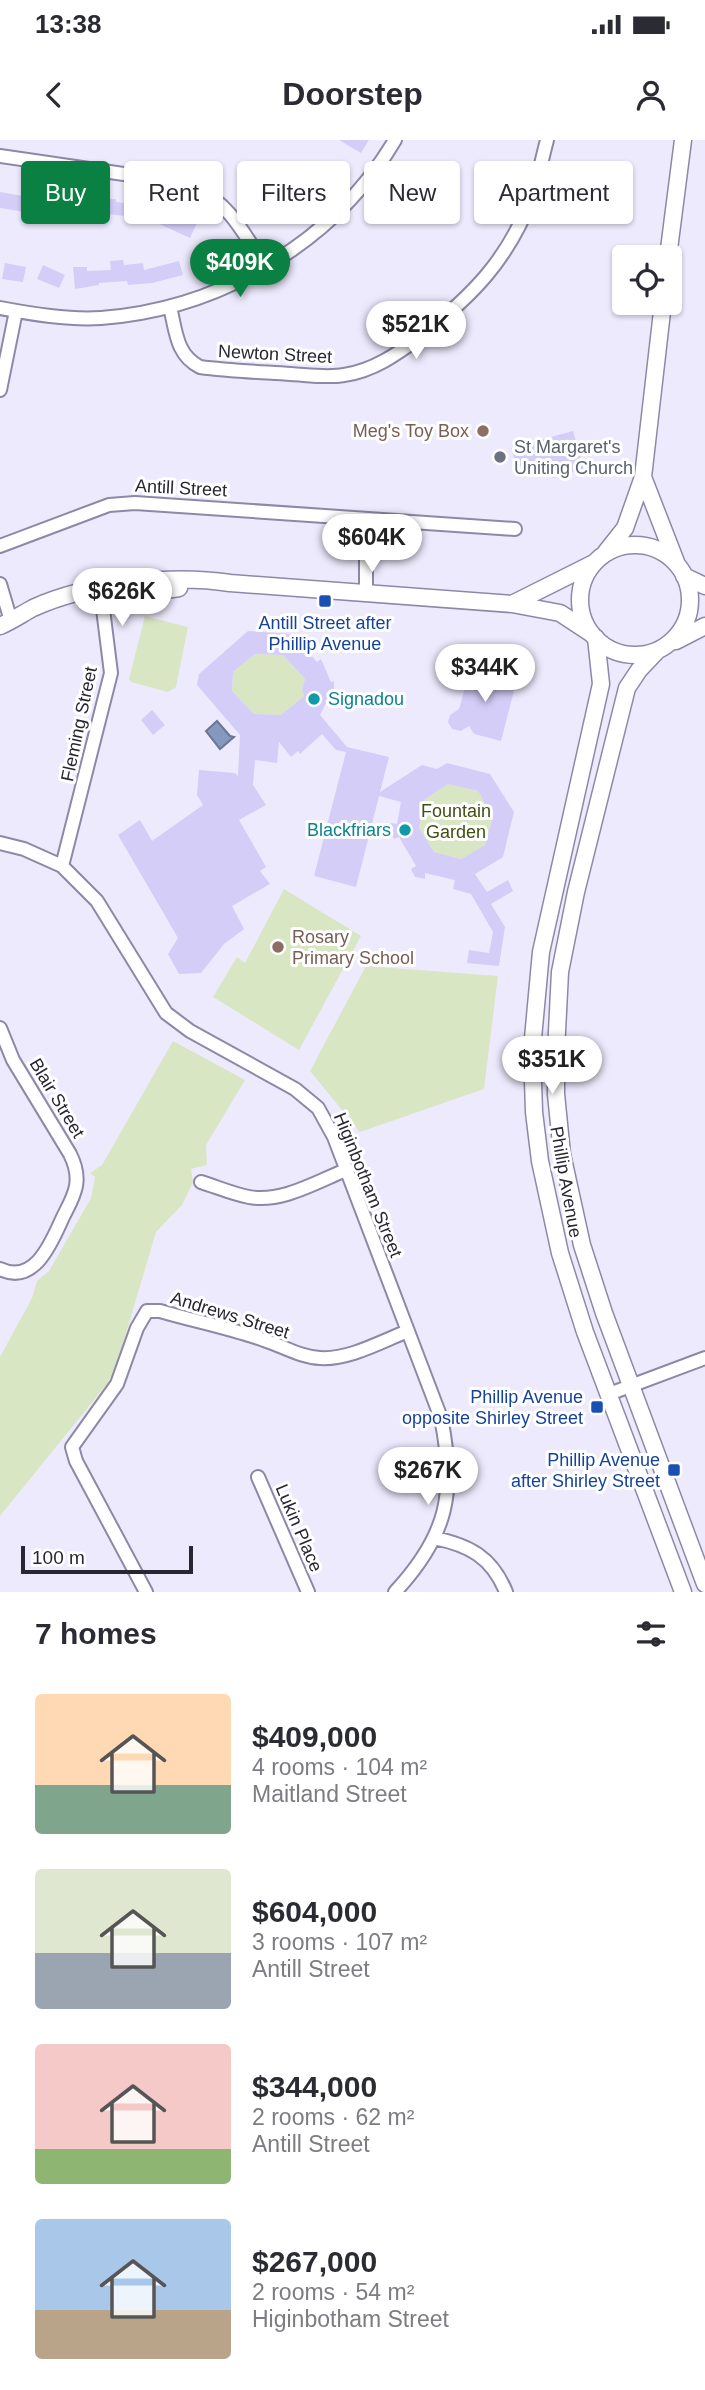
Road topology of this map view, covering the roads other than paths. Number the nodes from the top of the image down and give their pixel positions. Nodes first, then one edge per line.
1 (395, 140) edge
2 (547, 140) edge
3 (683, 140) edge
4 (0, 156) edge
5 (670, 245) edge
6 (266, 268) junction
7 (170, 307) junction
8 (0, 308) edge
9 (16, 311) junction
10 (662, 315) edge
11 (0, 390) edge
12 (642, 477) junction
13 (366, 519) junction
14 (515, 529) dead end
15 (0, 546) edge
16 (600, 559) junction
17 (681, 570) junction
18 (0, 584) edge
19 (705, 586) edge
20 (366, 592) junction
21 (101, 594) junction
22 (512, 604) junction
23 (6, 624) edge
24 (705, 626) edge
25 (594, 636) junction
26 (661, 649) junction
27 (0, 843) edge
28 (62, 866) junction
29 (0, 1028) edge
30 (346, 1170) junction
31 (201, 1182) dead end
32 (0, 1269) edge
33 (408, 1331) junction
34 (705, 1358) edge
35 (631, 1386) junction
36 (609, 1394) junction
37 (258, 1477) dead end
38 (434, 1538) junction
39 (705, 1584) edge
40 (146, 1592) edge
41 (308, 1592) edge
42 (395, 1592) edge
43 (506, 1592) edge
44 (683, 1592) edge

1 - 6 street
2 - 7 street, Newton Street
3 - 5 main road
4 - 6 street
6 - 7 street
7 - 9 street
8 - 9 street
9 - 11 street
10 - 12 main road
12 - 16 main road
12 - 17 main road
13 - 14 street, Antill Street
13 - 15 street, Antill Street
13 - 20 street
16 - 17 main road
16 - 22 main road
16 - 25 main road
17 - 19 main road
17 - 26 main road
18 - 23 street
20 - 21 main road
20 - 22 main road
21 - 23 main road
21 - 28 street, Fleming Street
22 - 25 main road
24 - 26 main road
25 - 26 main road
25 - 36 main road, Phillip Avenue
26 - 35 main road, Phillip Avenue
27 - 28 street, Higinbotham Street
28 - 30 street, Higinbotham Street
29 - 32 street, Blair Street
30 - 31 street
30 - 33 street, Higinbotham Street
33 - 38 street, Higinbotham Street
33 - 40 street, Andrews Street
34 - 35 street
35 - 36 street
35 - 39 main road, Phillip Avenue
36 - 44 main road, Phillip Avenue
37 - 41 street, Lukin Place
38 - 42 street, Higinbotham Street
38 - 43 street

